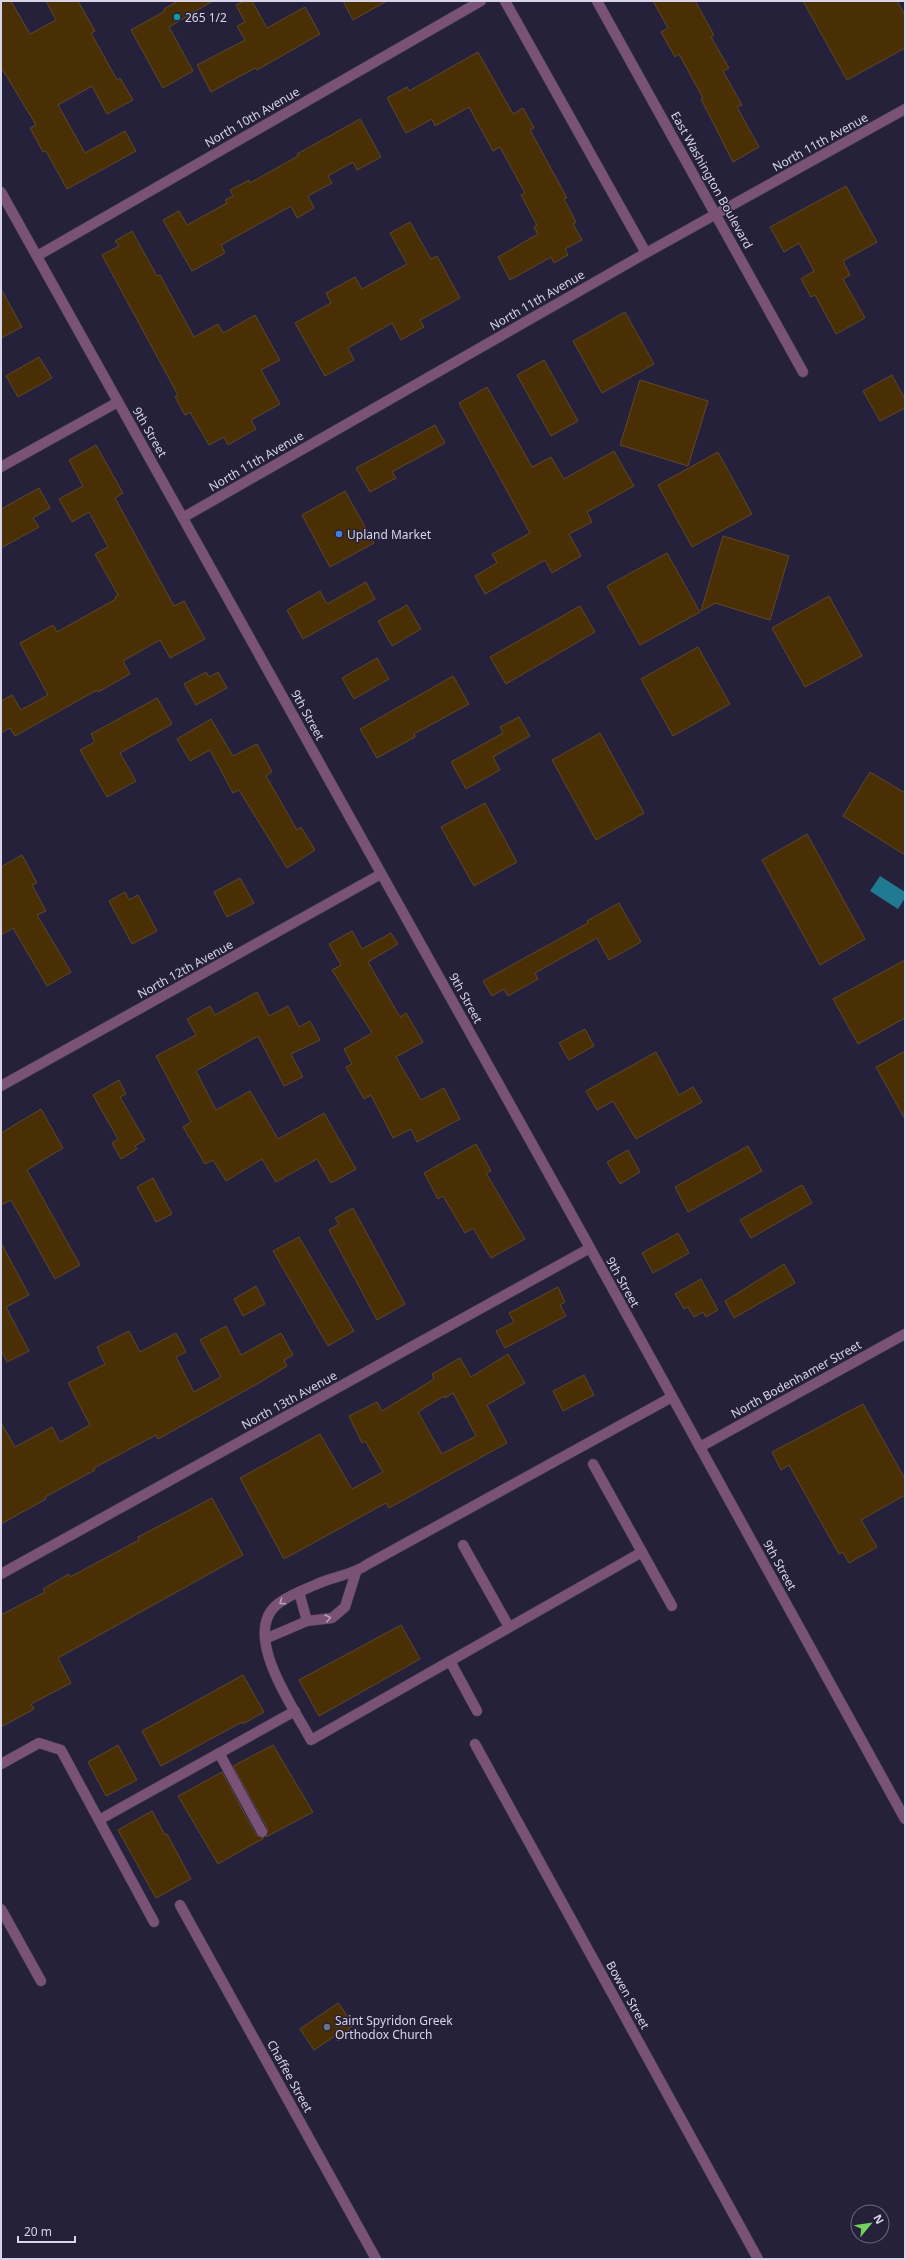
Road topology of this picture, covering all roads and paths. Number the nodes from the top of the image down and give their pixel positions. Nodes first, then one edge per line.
1 (481, 1) edge
2 (505, 1) edge
3 (597, 1) edge
4 (905, 109) edge
5 (1, 192) edge
6 (716, 213) junction
7 (646, 252) junction
8 (37, 256) junction
9 (803, 372) dead end
10 (118, 402) junction
11 (1, 467) edge
12 (184, 517) junction
13 (381, 874) junction
14 (1, 1086) edge
15 (590, 1248) junction
16 (905, 1334) edge
17 (672, 1397) junction
18 (700, 1447) junction
19 (593, 1464) dead end
20 (463, 1545) dead end
21 (642, 1552) junction
22 (356, 1572) junction
23 (1, 1574) edge
24 (299, 1592) junction
25 (672, 1606) dead end
26 (307, 1621) junction
27 (509, 1627) junction
28 (265, 1639) junction
29 (450, 1660) junction
30 (295, 1710) junction
31 (477, 1711) dead end
32 (475, 1744) dead end
33 (219, 1753) junction
34 (1, 1764) edge
35 (905, 1819) edge
36 (99, 1820) junction
37 (262, 1832) dead end
38 (180, 1905) dead end
39 (1, 1909) edge
40 (154, 1922) dead end
41 (41, 1981) dead end
42 (376, 2259) edge
43 (758, 2259) edge

1 - 8 street, North 10th Avenue
2 - 7 street
3 - 6 street, East Washington Boulevard
4 - 6 street, North 11th Avenue
5 - 8 street, 9th Street
6 - 7 street, North 11th Avenue
6 - 9 street, East Washington Boulevard
7 - 12 street, North 11th Avenue
8 - 10 street, 9th Street
10 - 11 street
10 - 12 street, 9th Street
12 - 13 street, 9th Street
13 - 14 street, North 12th Avenue
13 - 15 street, 9th Street
15 - 17 street, 9th Street
15 - 23 street, North 13th Avenue
16 - 18 street, North Bodenhamer Street
17 - 18 street, 9th Street
17 - 22 street
18 - 35 street, 9th Street
19 - 21 street
20 - 27 street
21 - 25 street
21 - 27 street
22 - 24 street
26 -> 22 street
24 - 26 street
24 -> 28 street
26 - 28 street
27 - 29 street
28 - 30 street
29 - 30 street
29 - 31 street
30 - 33 street
32 - 43 street, Bowen Street
33 - 36 street
33 - 37 street
34 - 36 street
36 - 40 street
38 - 42 street, Chaffee Street
39 - 41 street

